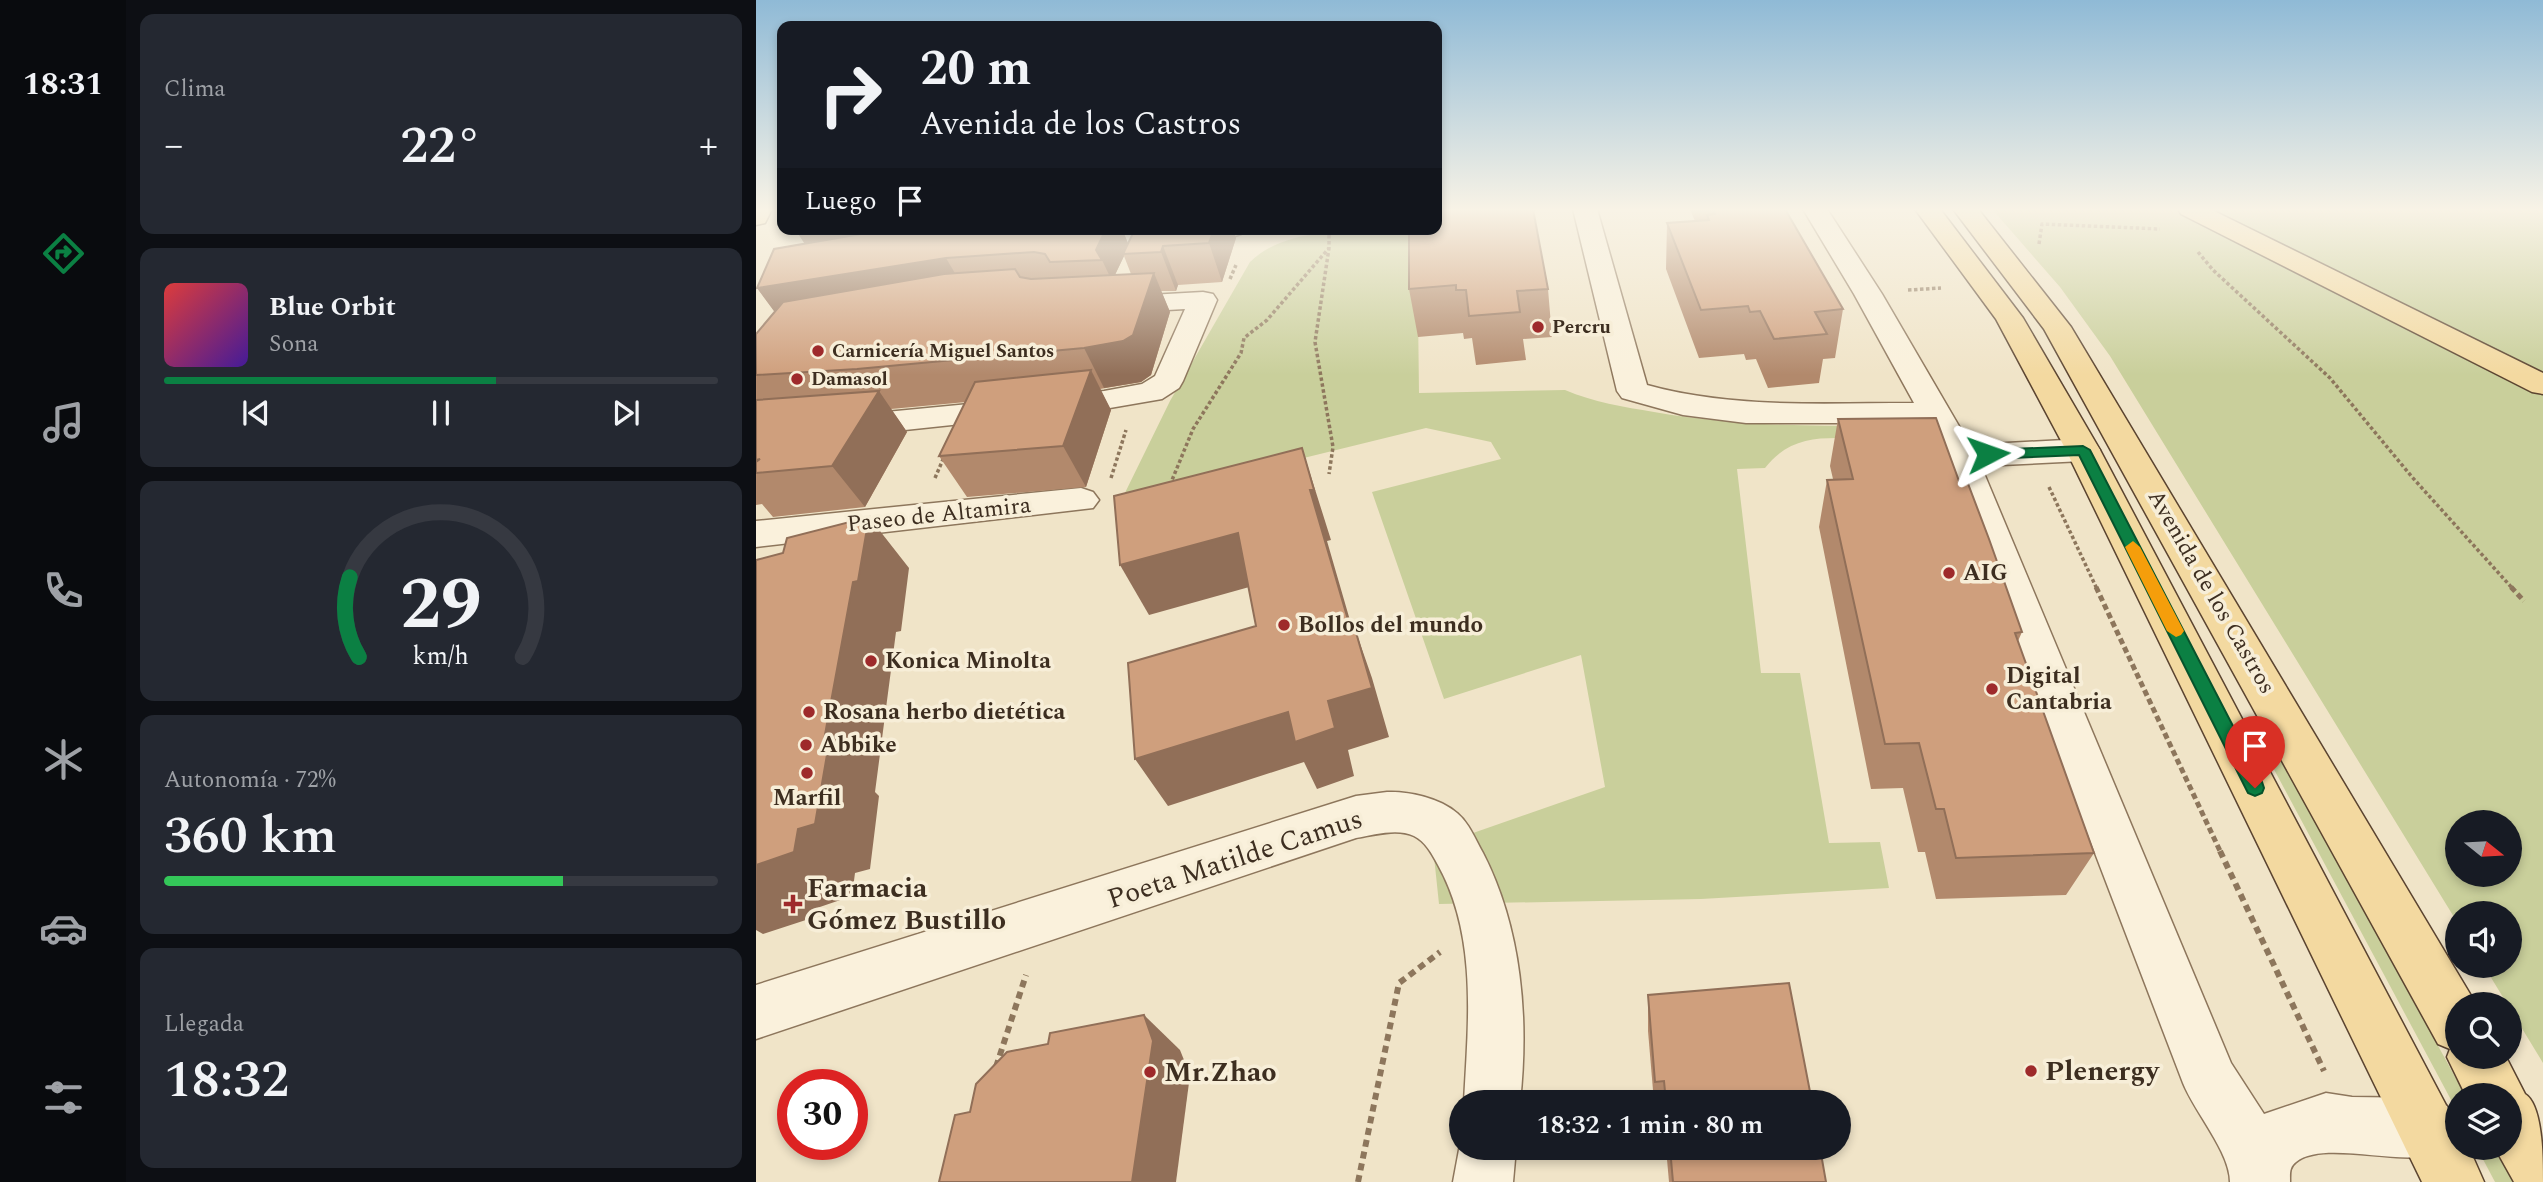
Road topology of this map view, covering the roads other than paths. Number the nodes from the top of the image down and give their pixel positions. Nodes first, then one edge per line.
1 (1600, 264) edge
2 (1849, 264) edge
3 (1968, 264) edge
4 (2008, 264) edge
5 (2301, 264) edge
6 (2351, 264) edge
7 (1089, 306) edge
8 (2543, 357) edge
9 (2543, 385) edge
10 (1936, 413) junction
11 (756, 430) edge
12 (2083, 450) junction
13 (1960, 456) junction
14 (1081, 500) dead end
15 (756, 534) edge
16 (2445, 1004) edge
17 (756, 1012) edge
18 (1493, 1090) edge
19 (2426, 1127) junction
20 (2522, 1139) edge
21 (1486, 1160) edge
22 (2260, 1172) edge
23 (2543, 1177) edge
24 (1483, 1182) edge
25 (2454, 1182) edge

1 - 10 street
2 - 10 street
3 - 12 main road, Avenida de los Castros
4 - 16 main road, Avenida de los Castros
5 - 9 main road
6 - 8 main road
7 - 11 street
10 - 13 street
12 - 13 street
12 - 19 main road, Avenida de los Castros
13 - 22 street
14 - 15 street, Paseo de Altamira
17 - 18 street, Poeta Matilde Camus
19 - 22 street
19 - 25 main road, Avenida de los Castros
20 - 23 main road
21 - 24 street

